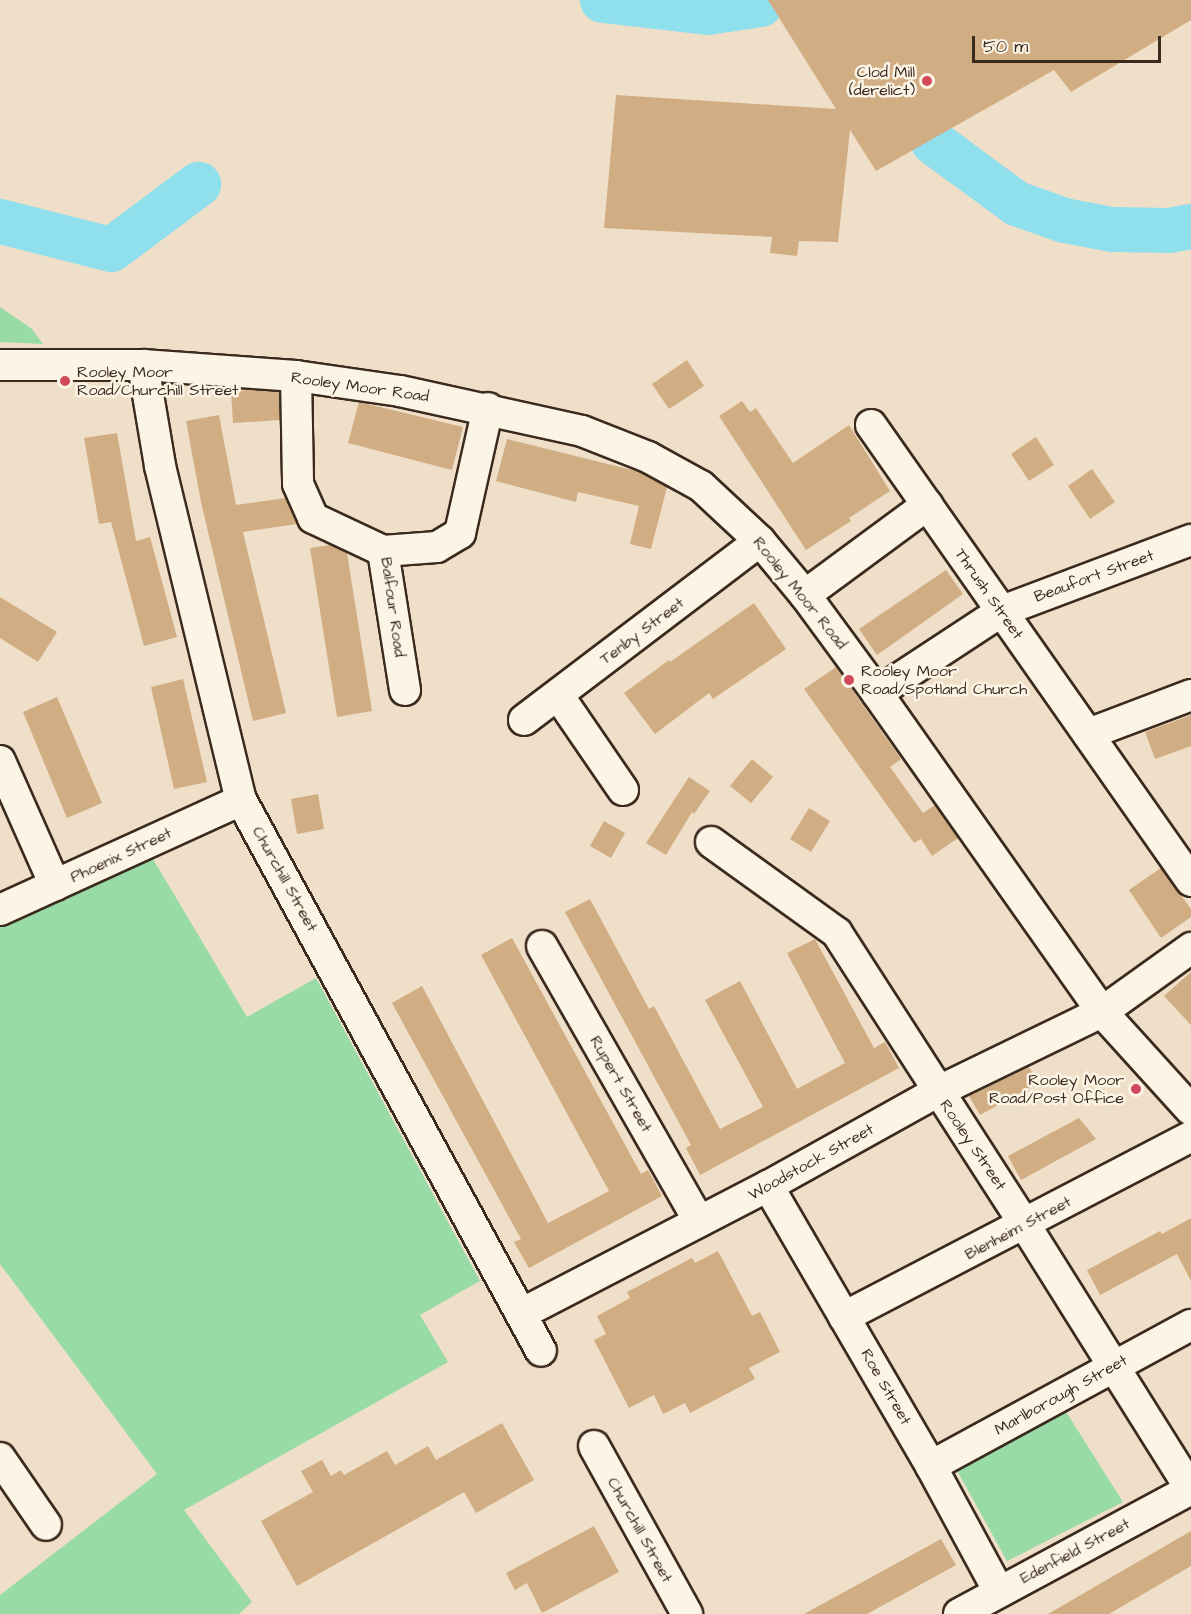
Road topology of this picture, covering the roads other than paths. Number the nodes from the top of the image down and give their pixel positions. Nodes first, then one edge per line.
1 (143, 364) junction
2 (0, 365) edge
3 (296, 376) junction
4 (488, 408) junction
5 (871, 425) dead end
6 (927, 505) junction
7 (1191, 540) edge
8 (760, 541) junction
9 (383, 551) junction
10 (805, 595) junction
11 (1002, 611) junction
12 (405, 690) dead end
13 (877, 693) junction
14 (558, 695) junction
15 (1191, 695) edge
16 (524, 720) dead end
17 (1088, 734) junction
18 (0, 761) edge
19 (623, 790) dead end
20 (241, 800) junction
21 (711, 842) dead end
22 (1191, 881) edge
23 (55, 885) junction
24 (0, 910) edge
25 (543, 946) dead end
26 (1191, 948) edge
27 (1102, 1012) junction
28 (937, 1092) junction
29 (1191, 1110) edge
30 (1191, 1136) edge
31 (768, 1186) junction
32 (699, 1221) junction
33 (1025, 1225) junction
34 (521, 1314) junction
35 (844, 1317) junction
36 (1191, 1325) edge
37 (541, 1351) dead end
38 (1113, 1367) junction
39 (594, 1446) dead end
40 (0, 1458) edge
41 (932, 1466) junction
42 (1191, 1490) edge
43 (46, 1525) dead end
44 (999, 1592) junction
45 (687, 1614) edge
46 (959, 1614) edge

1 - 2 street, Rooley Moor Road
1 - 3 street, Rooley Moor Road
1 - 20 street, Churchill Street
3 - 4 street, Rooley Moor Road
3 - 9 street
4 - 8 street, Rooley Moor Road
4 - 9 street, Balfour Road
5 - 6 street, Thrush Street
6 - 10 street
6 - 11 street, Thrush Street
7 - 11 street, Beaufort Street
8 - 10 street, Rooley Moor Road
8 - 14 street, Tenby Street
9 - 12 street, Balfour Road
10 - 13 street, Rooley Moor Road
11 - 13 street, Beaufort Street
11 - 17 street, Thrush Street
13 - 27 street, Rooley Moor Road
14 - 16 street, Tenby Street
14 - 19 street
15 - 17 street
17 - 22 street, Thrush Street
18 - 23 street
20 - 23 street, Phoenix Street
20 - 34 street, Churchill Street
21 - 28 street, Rooley Street
23 - 24 street, Phoenix Street
25 - 32 street, Rupert Street
26 - 27 street, Woodstock Street
27 - 28 street, Woodstock Street
27 - 29 street, Rooley Moor Road
28 - 31 street, Woodstock Street
28 - 33 street, Rooley Street
30 - 33 street, Blenheim Street
31 - 32 street, Woodstock Street
31 - 35 street, Roe Street
32 - 34 street, Woodstock Street
33 - 35 street, Blenheim Street
33 - 38 street, Rooley Street
34 - 37 street, Churchill Street
35 - 41 street, Roe Street
36 - 38 street, Marlborough Street
38 - 41 street, Marlborough Street
38 - 42 street, Rooley Street
39 - 45 street, Churchill Street
40 - 43 street
41 - 44 street, Roe Street
42 - 44 street, Edenfield Street
44 - 46 street, Edenfield Street

